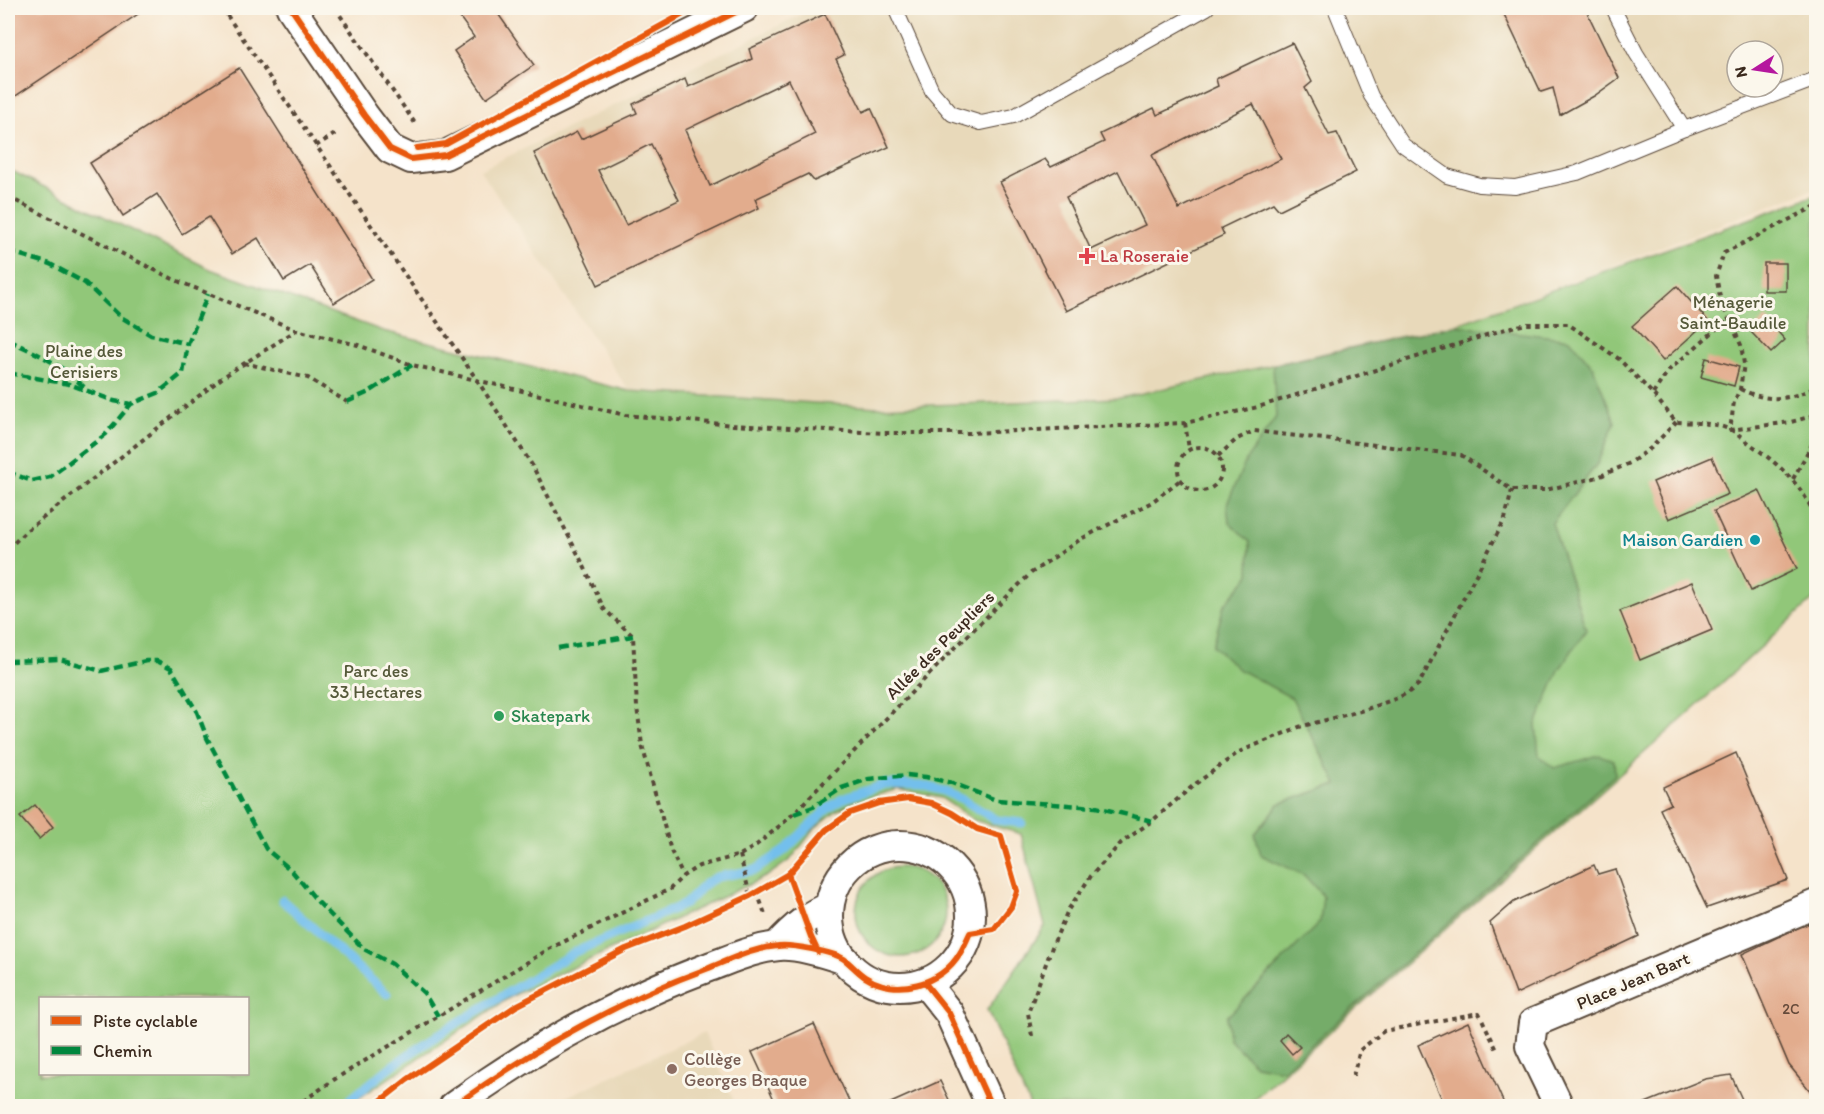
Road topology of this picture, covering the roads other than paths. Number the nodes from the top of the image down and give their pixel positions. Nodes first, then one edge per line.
1 (291, 8) edge
2 (744, 8) edge
3 (895, 8) edge
4 (1207, 8) edge
5 (1335, 8) edge
6 (1613, 8) edge
7 (1816, 79) edge
8 (1684, 129) junction
9 (1816, 904) edge
10 (829, 907) junction
11 (777, 946) junction
12 (845, 960) junction
13 (925, 983) junction
14 (454, 1107) edge
15 (990, 1107) edge
16 (1559, 1107) edge

1 - 2 street
3 - 4 lane
5 - 8 lane
6 - 8 lane
7 - 8 lane
9 - 16 street, Place Jean Bart
10 - 11 street
10 - 12 street
10 - 13 street
11 - 12 street
11 - 14 street
12 - 13 street
13 - 15 street

